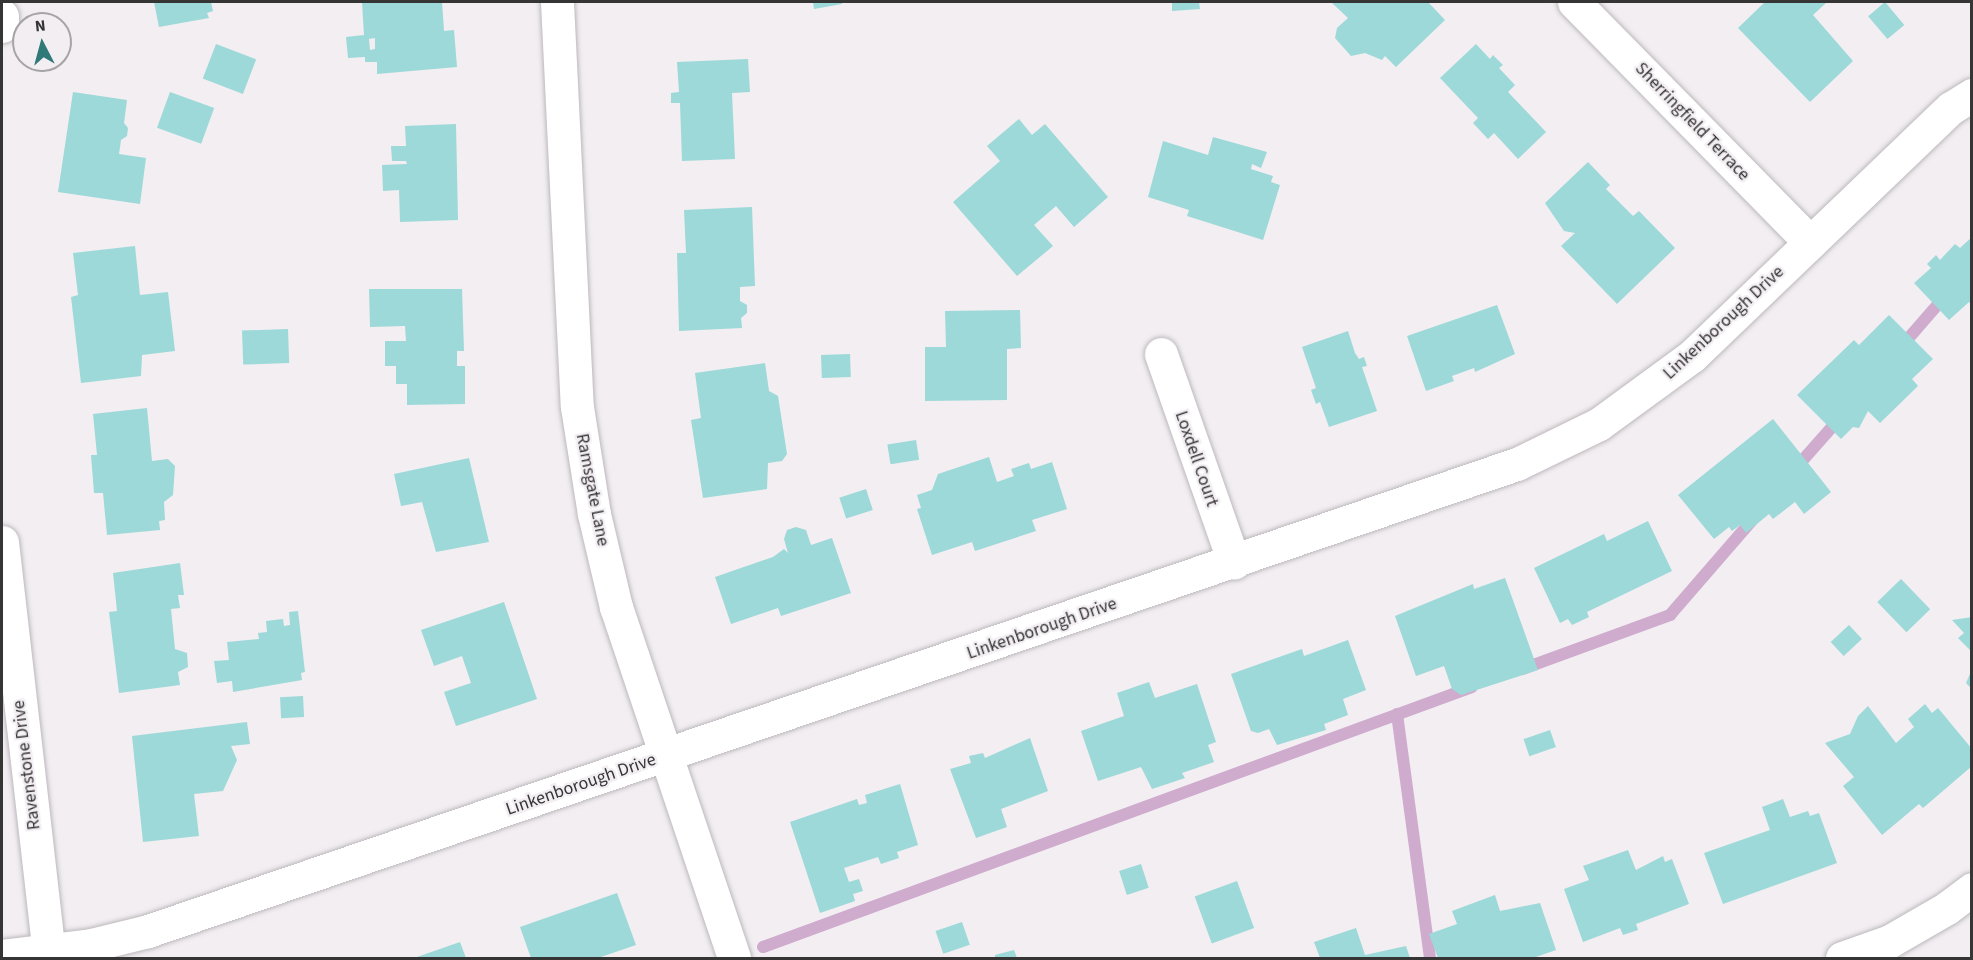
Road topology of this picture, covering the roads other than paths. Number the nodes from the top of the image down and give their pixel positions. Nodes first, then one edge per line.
1 (556, 2) edge
2 (1574, 2) edge
3 (2, 16) edge
4 (2, 26) edge
5 (1971, 95) edge
6 (1810, 242) junction
7 (1161, 354) dead end
8 (2, 542) edge
9 (1234, 563) junction
10 (665, 757) junction
11 (1971, 889) edge
12 (103, 950) edge
13 (49, 952) junction
14 (2, 956) edge
15 (734, 958) edge
16 (1842, 958) edge

1 - 10 street, Ramsgate Lane
2 - 6 street, Sherringfield Terrace
3 - 4 street
5 - 6 street, Linkenborough Drive
6 - 9 street, Linkenborough Drive
7 - 9 street, Loxdell Court
8 - 13 street, Ravenstone Drive
9 - 10 street, Linkenborough Drive
10 - 12 street, Linkenborough Drive
10 - 15 street, Ramsgate Lane
11 - 16 street
12 - 13 street, Linkenborough Drive
13 - 14 street, Linkenborough Drive

